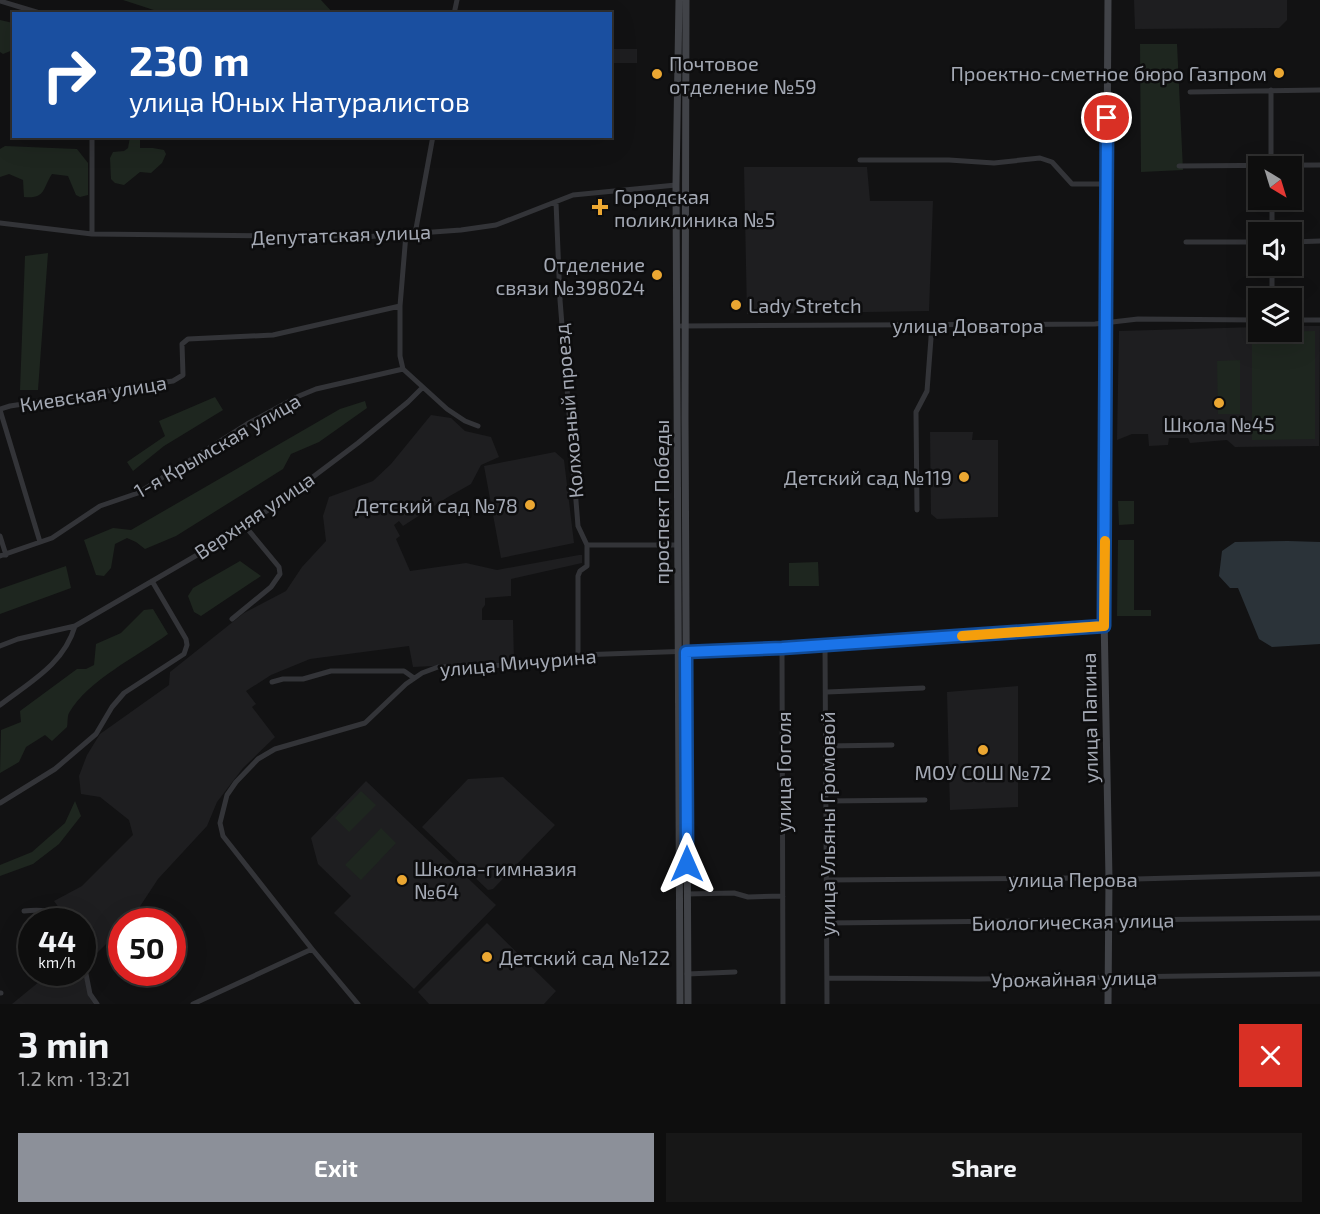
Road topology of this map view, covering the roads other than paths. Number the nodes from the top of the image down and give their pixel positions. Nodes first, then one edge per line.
1 (679, 0) edge
2 (686, 0) edge
3 (1108, 0) edge
4 (0, 1) edge
5 (37, 12) edge
6 (1271, 90) junction
7 (1320, 90) edge
8 (1190, 92) dead end
9 (92, 138) edge
10 (433, 138) edge
11 (1271, 156) edge
12 (860, 160) dead end
13 (1302, 165) edge
14 (1320, 165) edge
15 (1179, 166) dead end
16 (1248, 166) edge
17 (1106, 184) junction
18 (676, 185) junction
19 (556, 202) junction
20 (0, 223) edge
21 (92, 234) junction
22 (406, 234) junction
23 (415, 234) junction
24 (1320, 241) edge
25 (1186, 242) dead end
26 (1248, 242) edge
27 (1302, 242) edge
28 (400, 306) junction
29 (1248, 320) edge
30 (1302, 320) edge
31 (1320, 320) edge
32 (1105, 324) junction
33 (932, 325) junction
34 (677, 326) junction
35 (686, 326) junction
36 (403, 369) junction
37 (422, 388) junction
38 (0, 410) edge
39 (478, 426) dead end
40 (917, 510) dead end
41 (245, 526) junction
42 (0, 536) edge
43 (40, 543) junction
44 (587, 545) junction
45 (677, 545) junction
46 (3, 556) edge
47 (152, 581) junction
48 (232, 619) dead end
49 (75, 626) junction
50 (1104, 626) junction
51 (825, 645) junction
52 (0, 646) edge
53 (782, 648) junction
54 (682, 652) junction
55 (578, 655) junction
56 (414, 678) junction
57 (272, 682) dead end
58 (923, 688) dead end
59 (827, 692) junction
60 (0, 705) edge
61 (892, 745) dead end
62 (826, 746) junction
63 (925, 800) dead end
64 (826, 801) junction
65 (0, 803) edge
66 (1320, 874) edge
67 (1109, 879) junction
68 (827, 880) junction
69 (687, 894) junction
70 (783, 896) junction
71 (1320, 918) edge
72 (1108, 921) junction
73 (827, 923) junction
74 (312, 950) junction
75 (735, 972) dead end
76 (687, 974) junction
77 (1320, 974) edge
78 (827, 978) junction
79 (1108, 978) junction
80 (88, 986) edge
81 (98, 1004) edge
82 (193, 1004) edge
83 (358, 1004) edge
84 (680, 1004) edge
85 (688, 1004) edge
86 (783, 1004) edge
87 (827, 1004) edge
88 (1108, 1004) edge

1 - 18 main road, проспект Победы
2 - 35 main road, проспект Победы
3 - 17 main road, улица Папина
4 - 5 street
6 - 7 street
6 - 8 street
6 - 11 street
9 - 21 street
10 - 23 street
12 - 17 street
13 - 14 street
15 - 16 street
17 - 32 main road, улица Папина
18 - 19 street, Депутатская улица
18 - 34 main road, проспект Победы
19 - 23 street, Депутатская улица
19 - 44 street, Колхозный проезд
20 - 21 street, Депутатская улица
21 - 22 street, Депутатская улица
22 - 23 street, Депутатская улица
22 - 28 street
24 - 27 street
25 - 26 street
28 - 36 street
28 - 38 street, Киевская улица
29 - 32 street, улица Доватора
30 - 31 street
32 - 33 street, улица Доватора
32 - 50 main road, улица Папина
33 - 35 street, улица Доватора
33 - 40 street
34 - 35 street, улица Доватора
34 - 45 main road, проспект Победы
35 - 54 main road, проспект Победы
36 - 37 street
36 - 43 street, 1-я Крымская улица
37 - 39 street
37 - 41 street, Верхняя улица
38 - 43 street
41 - 47 street, Верхняя улица
41 - 48 street
42 - 46 street
43 - 46 street, 1-я Крымская улица
44 - 45 street
44 - 55 street
45 - 54 main road, проспект Победы
47 - 49 street, Верхняя улица
47 - 65 street
49 - 52 street, Верхняя улица
49 - 60 street
50 - 51 street, улица Мичурина
50 - 67 main road, улица Папина
51 - 53 street, улица Мичурина
51 - 59 street, улица Ульяны Громовой
53 - 54 street, улица Мичурина
53 - 70 street, улица Гоголя
54 - 55 street, улица Мичурина
54 - 69 main road, проспект Победы
54 - 84 main road, проспект Победы
55 - 56 street, улица Мичурина
56 - 57 street
56 - 74 street, улица Мичурина
58 - 59 street
59 - 62 street, улица Ульяны Громовой
61 - 62 street
62 - 64 street, улица Ульяны Громовой
63 - 64 street
64 - 68 street, улица Ульяны Громовой
66 - 67 street, улица Перова
67 - 68 street, улица Перова
67 - 72 main road, улица Папина
68 - 73 street, улица Ульяны Громовой
69 - 70 street
69 - 76 main road, проспект Победы
70 - 86 street, улица Гоголя
71 - 72 street, Биологическая улица
72 - 73 street, Биологическая улица
72 - 79 main road, улица Папина
73 - 78 street, улица Ульяны Громовой
74 - 82 street
74 - 83 street, улица Мичурина
75 - 76 street
76 - 85 main road, проспект Победы
77 - 79 street, Урожайная улица
78 - 79 street, Урожайная улица
78 - 87 street, улица Ульяны Громовой
79 - 88 main road, улица Папина
80 - 81 street

